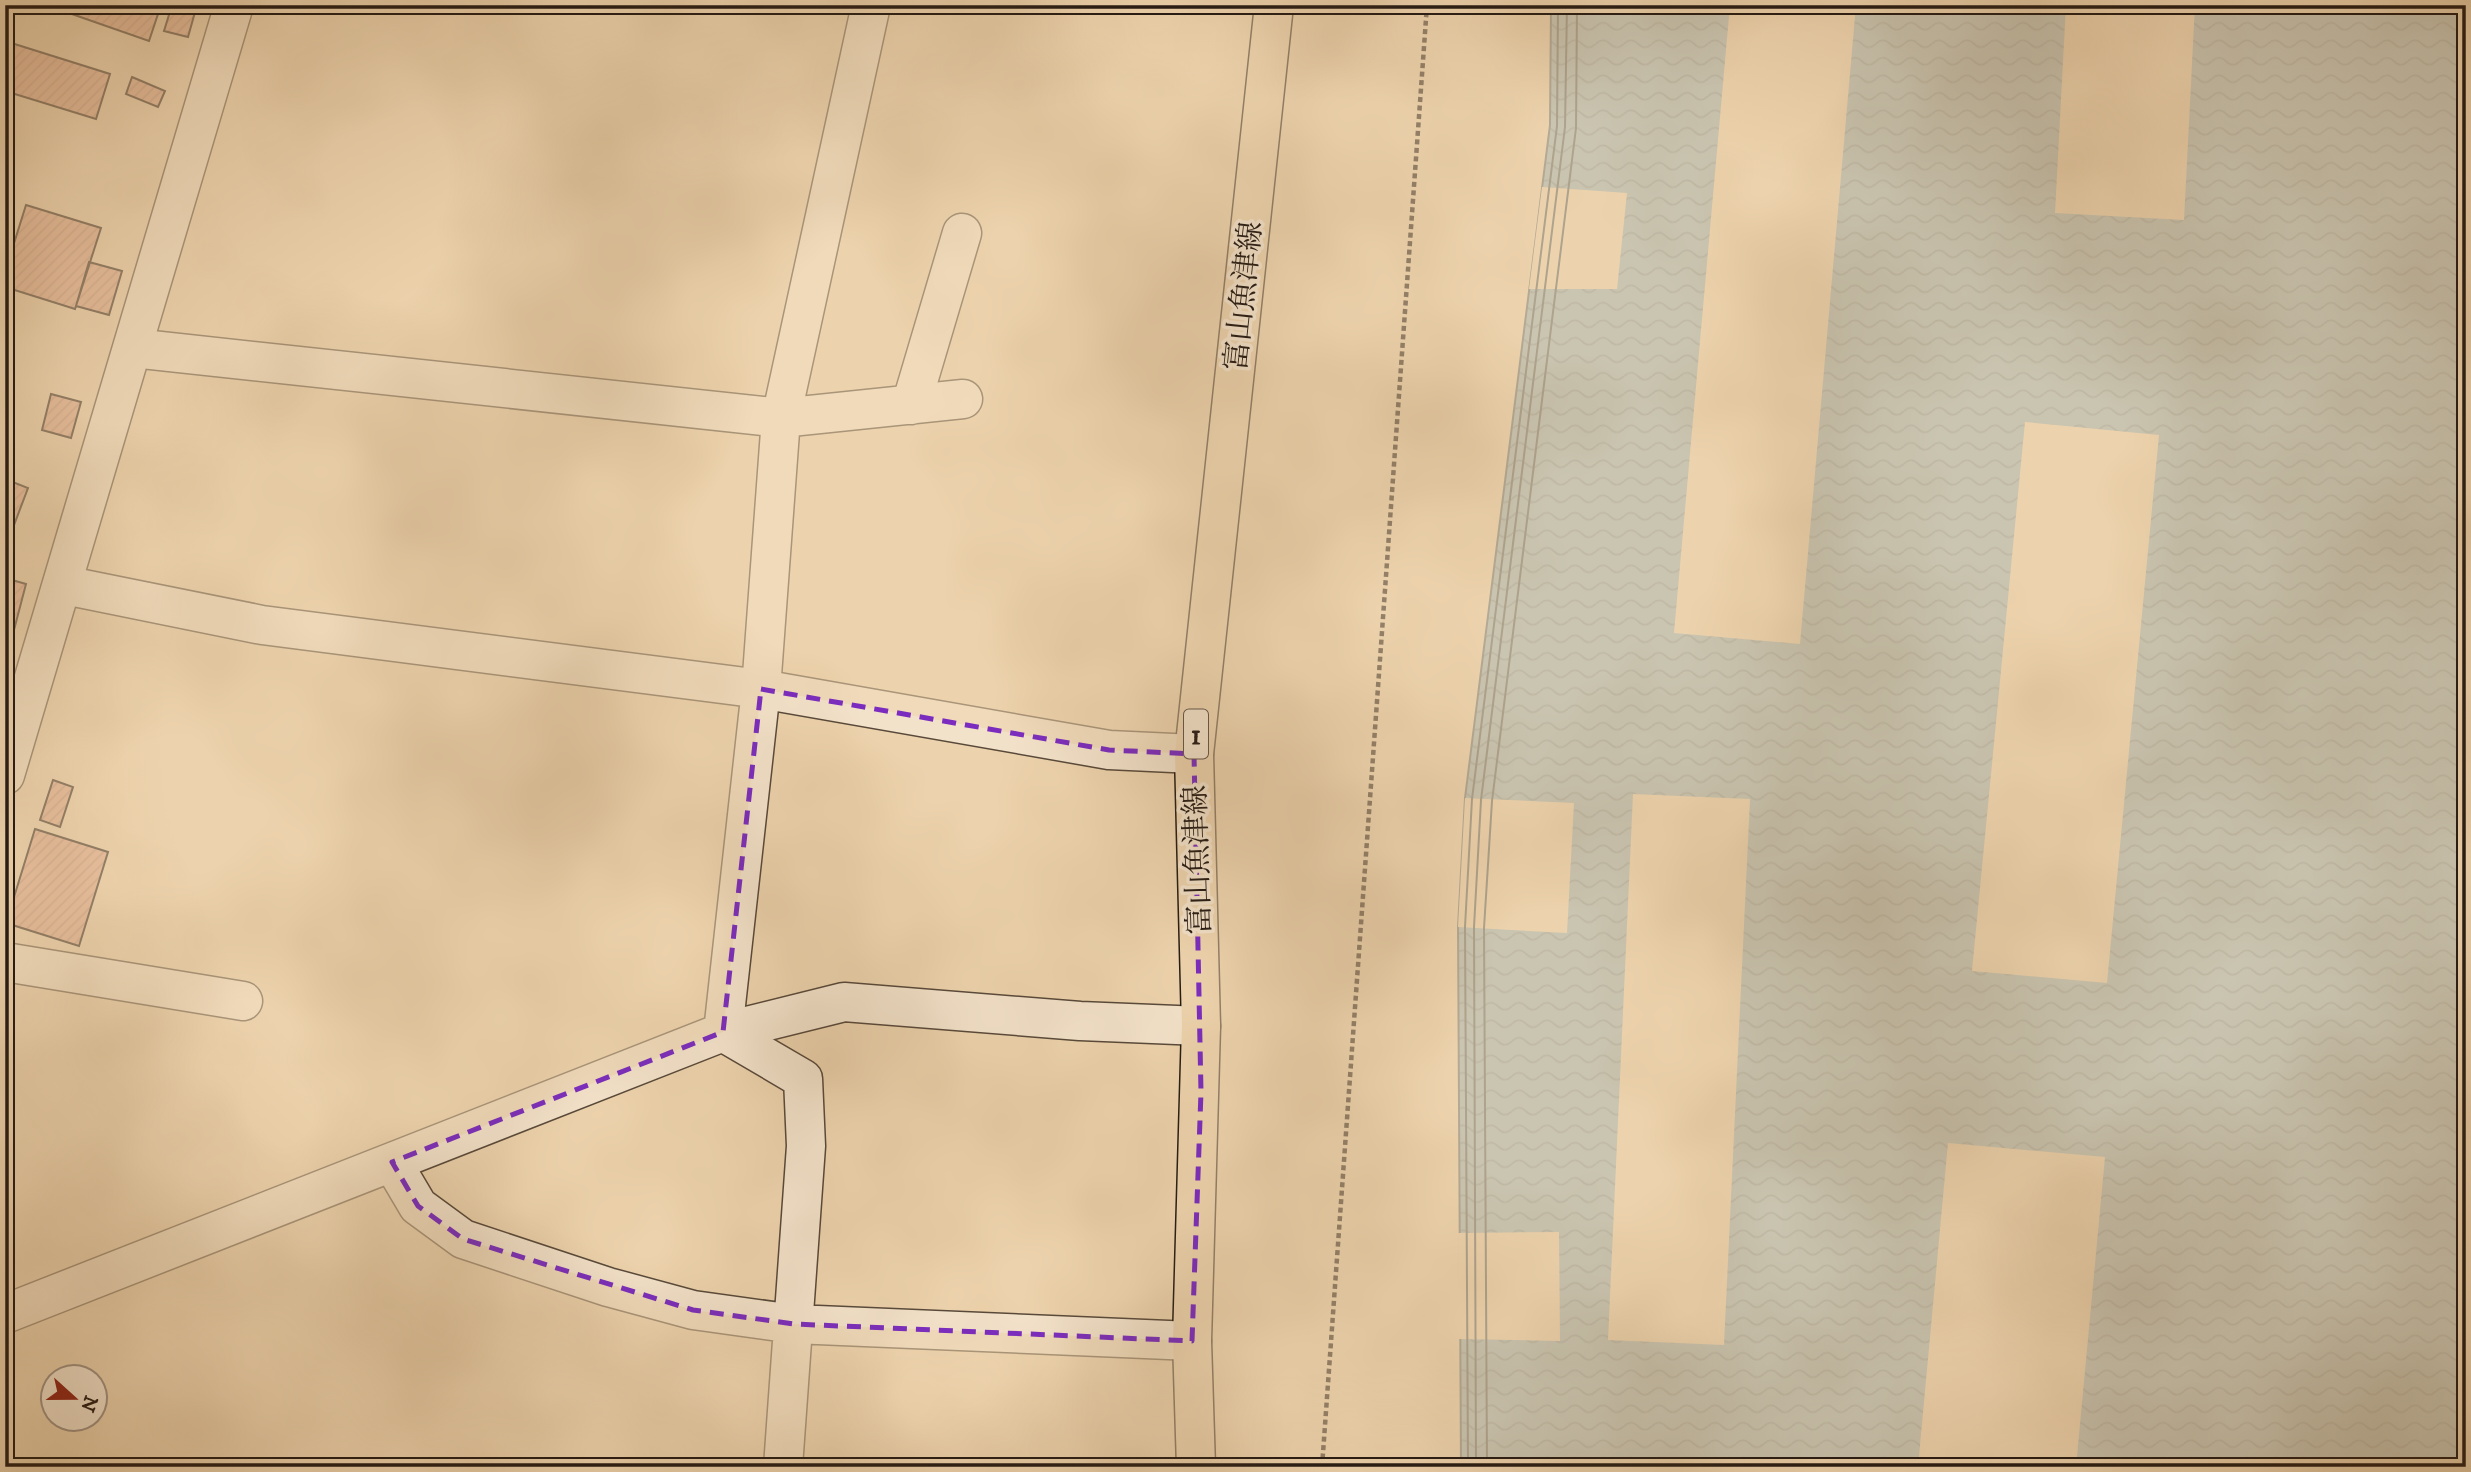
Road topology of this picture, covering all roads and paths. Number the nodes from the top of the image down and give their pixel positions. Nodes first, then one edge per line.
1 (233, 5) edge
2 (871, 5) edge
3 (1274, 5) edge
4 (1427, 5) edge
5 (962, 233) dead end
6 (133, 348) junction
7 (963, 399) dead end
8 (911, 405) junction
9 (781, 418) junction
10 (64, 585) junction
11 (761, 689) junction
12 (1194, 754) junction
13 (5, 775) edge
14 (5, 962) edge
15 (243, 1002) dead end
16 (1201, 1026) junction
17 (723, 1032) junction
18 (391, 1162) junction
19 (5, 1314) edge
20 (794, 1324) junction
21 (1192, 1341) junction
22 (783, 1467) edge
23 (1196, 1467) edge
24 (1322, 1467) edge

1 - 6 street
2 - 9 street
3 - 12 main road, 富山魚津線 / 1
4 - 24 path
5 - 8 street
6 - 9 street
6 - 10 street
7 - 8 street
8 - 9 street
9 - 11 street
10 - 11 street
10 - 13 street
11 - 12 street
11 - 17 street
12 - 16 main road, 富山魚津線 / 1
14 - 15 street
16 - 17 street
16 - 21 main road, 富山魚津線 / 1
17 - 18 street
17 - 20 street
18 - 19 street
18 - 20 street
20 - 21 street
20 - 22 street
21 - 23 main road, 富山魚津線 / 1

